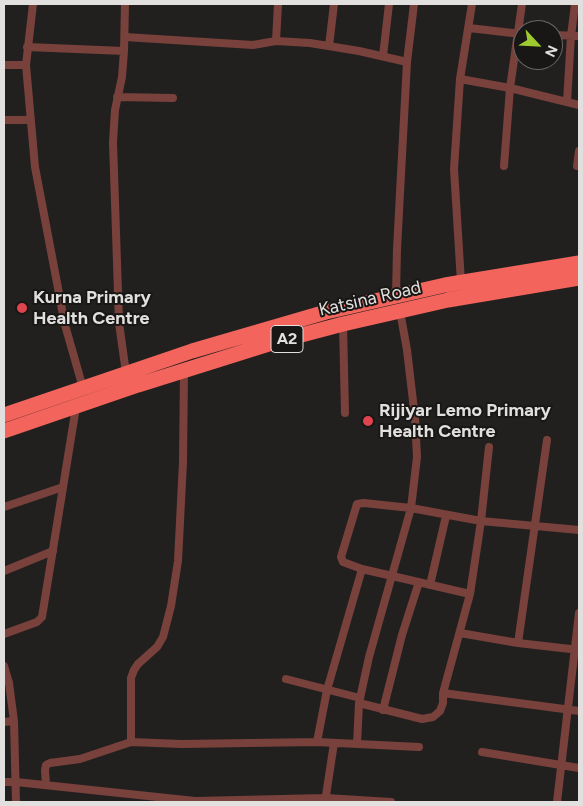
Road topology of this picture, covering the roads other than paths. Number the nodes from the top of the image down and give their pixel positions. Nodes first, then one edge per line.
1 (33, 4) edge
2 (125, 4) edge
3 (278, 4) edge
4 (334, 4) edge
5 (388, 4) edge
6 (414, 4) edge
7 (472, 4) edge
8 (522, 4) edge
9 (574, 4) edge
10 (521, 20) edge
11 (469, 28) junction
12 (513, 33) edge
13 (125, 36) junction
14 (563, 36) edge
15 (571, 36) junction
16 (579, 36) edge
17 (276, 41) junction
18 (329, 46) junction
19 (27, 48) junction
20 (124, 51) junction
21 (383, 56) junction
22 (407, 62) junction
23 (4, 65) edge
24 (26, 65) junction
25 (513, 70) edge
26 (460, 79) junction
27 (510, 88) junction
28 (117, 97) junction
29 (173, 98) dead end
30 (567, 102) junction
31 (579, 105) edge
32 (4, 120) edge
33 (30, 120) junction
34 (579, 151) edge
35 (504, 166) dead end
36 (578, 166) dead end
37 (579, 263) edge
38 (579, 278) edge
39 (461, 282) junction
40 (396, 295) junction
41 (400, 311) junction
42 (343, 324) junction
43 (184, 370) junction
44 (126, 373) junction
45 (83, 388) junction
46 (76, 407) junction
47 (345, 413) dead end
48 (4, 415) edge
49 (4, 432) edge
50 (547, 440) dead end
51 (489, 447) dead end
52 (63, 487) junction
53 (4, 507) edge
54 (411, 508) junction
55 (446, 516) junction
56 (481, 521) junction
57 (534, 526) junction
58 (579, 530) edge
59 (53, 551) junction
60 (362, 569) junction
61 (4, 571) edge
62 (391, 576) junction
63 (419, 582) junction
64 (430, 585) junction
65 (470, 594) junction
66 (579, 613) edge
67 (460, 633) junction
68 (4, 634) edge
69 (518, 643) junction
70 (577, 650) edge
71 (4, 666) edge
72 (286, 679) dead end
73 (327, 690) junction
74 (443, 693) junction
75 (360, 701) junction
76 (383, 710) junction
77 (569, 710) junction
78 (579, 711) edge
79 (14, 721) junction
80 (4, 722) edge
81 (131, 742) junction
82 (317, 742) junction
83 (334, 743) junction
84 (356, 744) junction
85 (419, 746) dead end
86 (482, 752) dead end
87 (561, 765) junction
88 (579, 768) edge
89 (4, 782) edge
90 (16, 782) junction
91 (46, 785) junction
92 (326, 800) edge
93 (16, 802) edge
94 (211, 802) edge
95 (391, 802) edge
96 (557, 802) edge

1 - 19 street
2 - 13 street
3 - 17 street
4 - 18 street
5 - 21 street
6 - 22 street
7 - 11 street
8 - 10 street
9 - 15 street
11 - 12 street
11 - 26 street
13 - 17 street
13 - 20 street
14 - 15 street
15 - 16 street
15 - 30 street
17 - 18 street
18 - 21 street
19 - 20 street
19 - 24 street
20 - 28 street
21 - 22 street
22 - 40 street
23 - 24 street
24 - 33 street
25 - 27 street
26 - 27 street
26 - 39 street
27 - 30 street
27 - 35 street
28 - 29 street
28 - 44 street
30 - 31 street
32 - 33 street
33 - 45 street
34 - 36 street
37 - 39 highway, Katsina Road / A2
38 - 41 highway, Katsina Road / A2
39 - 40 highway, Katsina Road / A2
40 - 44 highway, Katsina Road / A2
41 - 42 highway, Katsina Road / A2
41 - 54 street
42 - 43 highway, Katsina Road / A2
42 - 47 street
43 - 46 highway, Katsina Road / A2
43 - 81 street
44 - 45 highway, Katsina Road / A2
45 - 48 highway, Katsina Road / A2
46 - 49 highway, Katsina Road / A2
46 - 52 street
50 - 57 street
51 - 56 street
52 - 53 street
52 - 59 street
54 - 55 street
54 - 60 street
54 - 62 street
55 - 56 street
55 - 64 street
56 - 57 street
56 - 65 street
57 - 58 street
57 - 69 street
59 - 61 street
59 - 68 street
60 - 62 street
60 - 73 street
62 - 63 street
62 - 75 street
63 - 64 street
63 - 76 street
64 - 65 street
65 - 67 street
66 - 70 street
67 - 69 street
67 - 74 street
69 - 70 street
70 - 77 street
71 - 79 street
72 - 73 street
73 - 75 street
73 - 82 street
74 - 76 street
74 - 77 street
75 - 76 street
75 - 84 street
77 - 78 street
77 - 87 street
79 - 80 street
79 - 90 street
81 - 82 street
81 - 91 street
82 - 83 street
83 - 84 street
83 - 92 street
84 - 85 street
86 - 87 street
87 - 88 street
87 - 96 street
89 - 90 street
90 - 91 street
90 - 93 street
91 - 94 street
92 - 94 street
92 - 95 street

